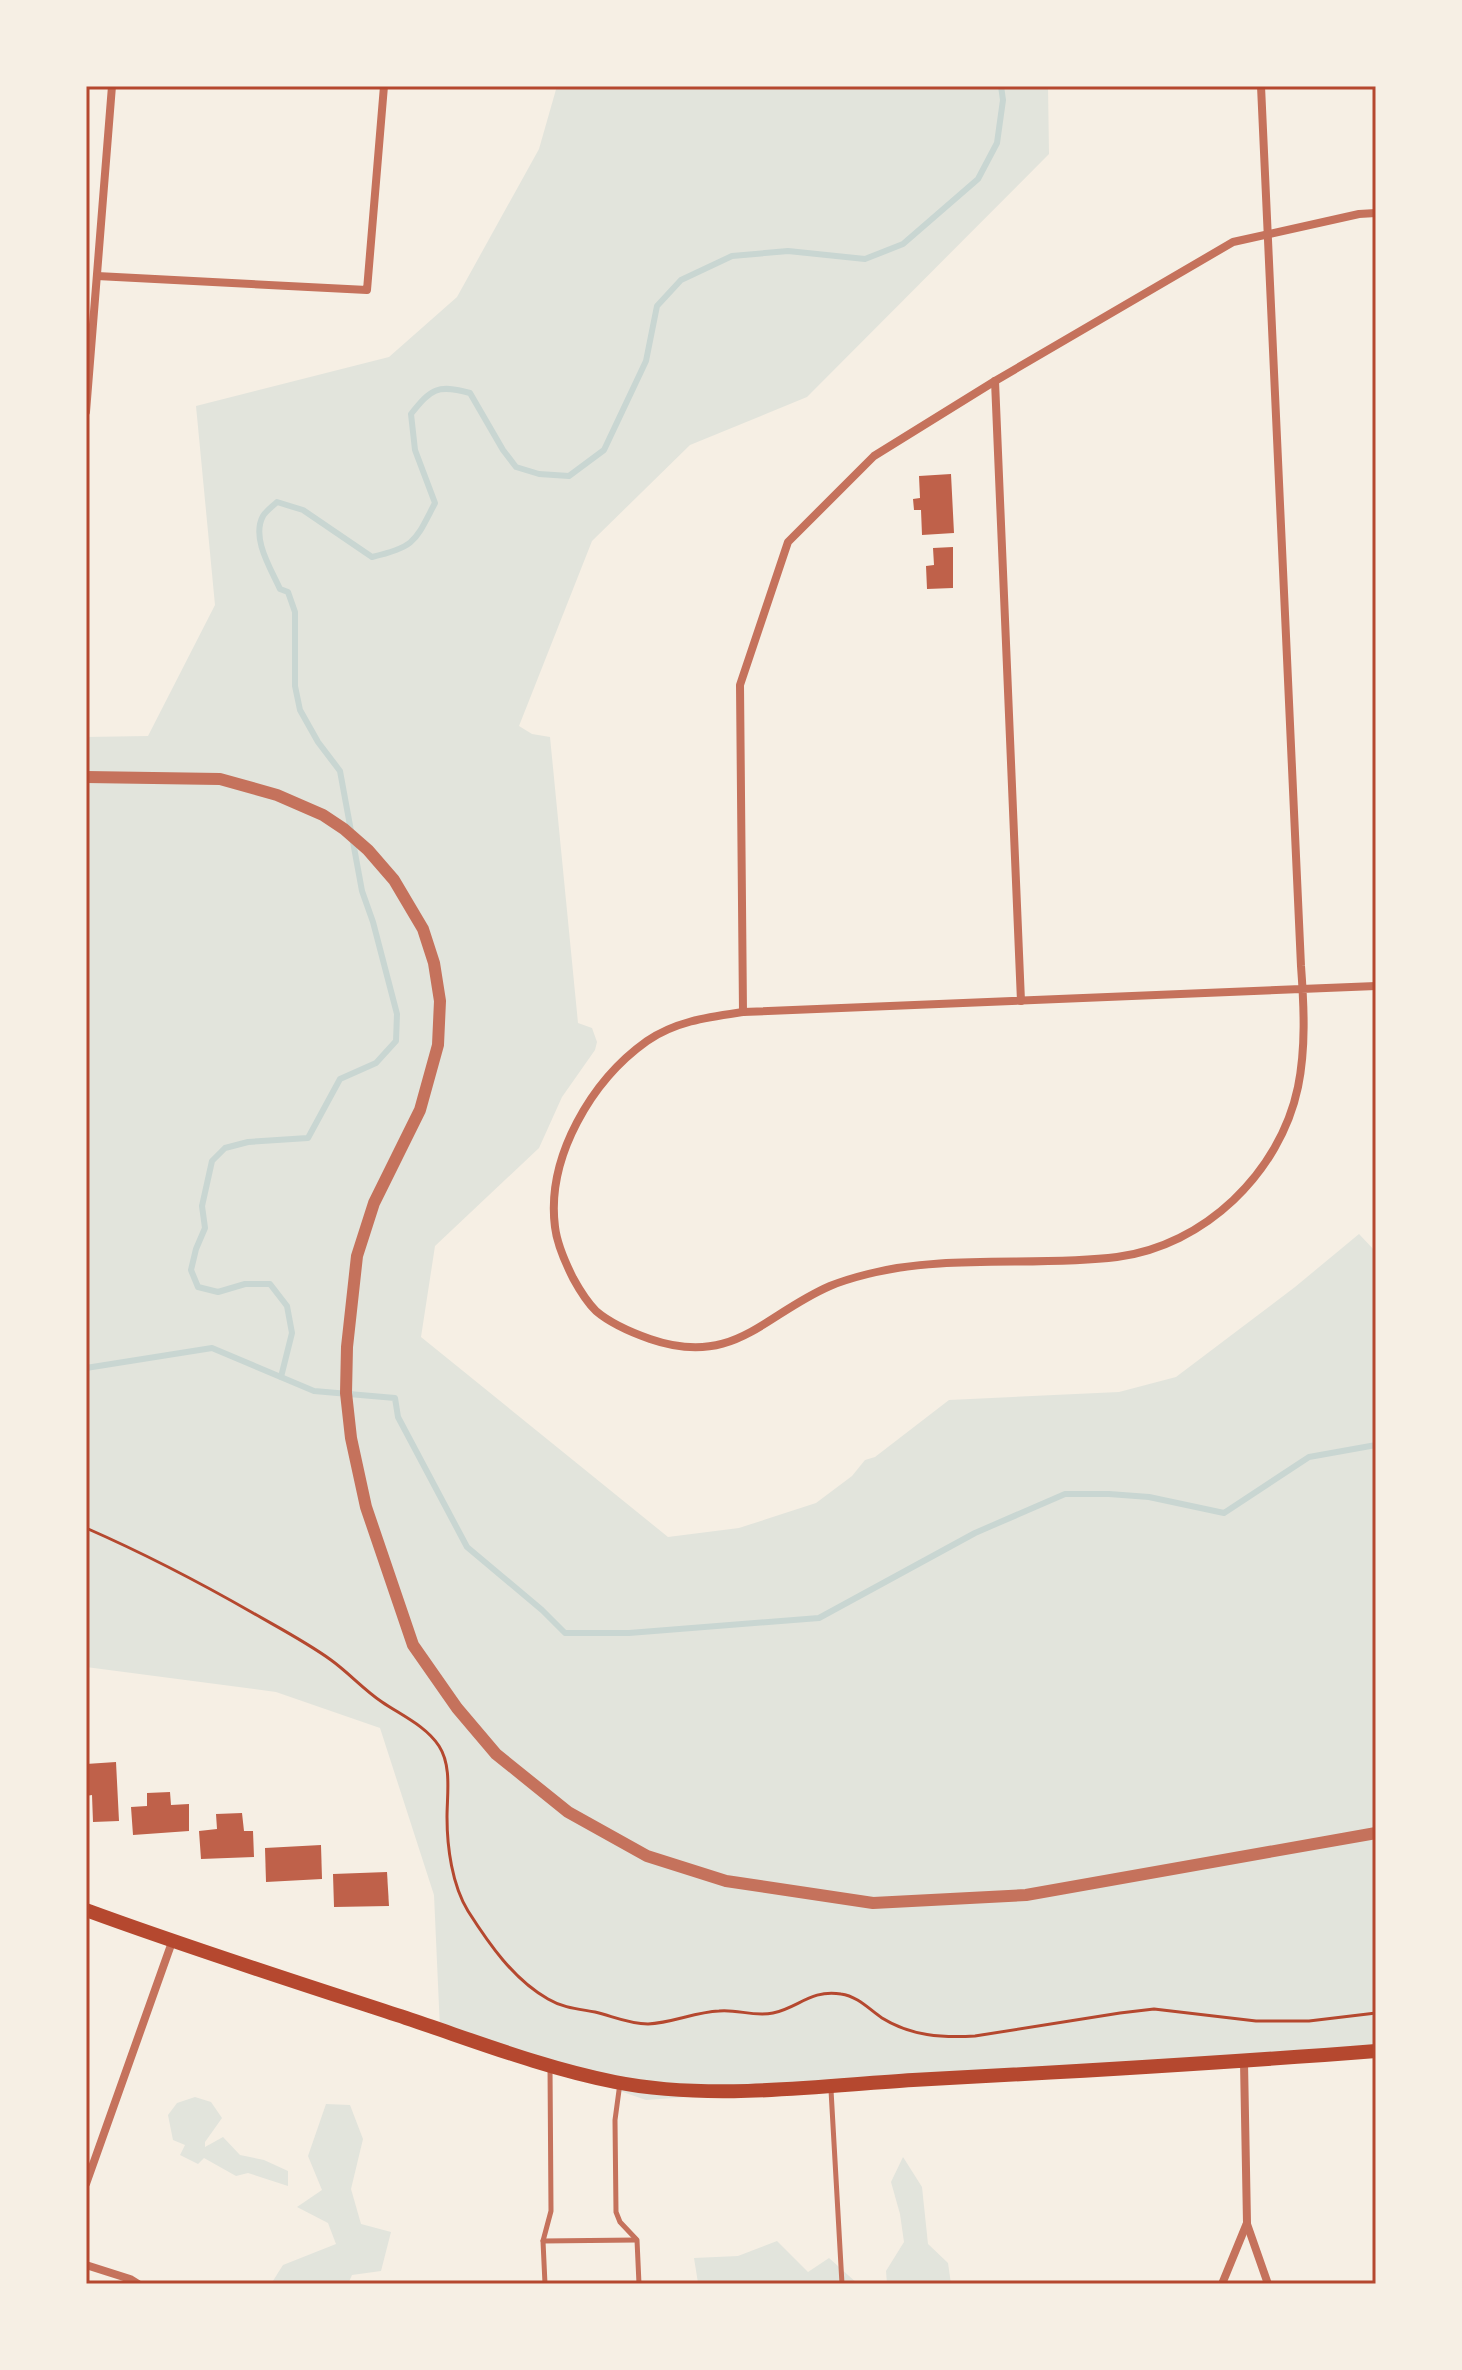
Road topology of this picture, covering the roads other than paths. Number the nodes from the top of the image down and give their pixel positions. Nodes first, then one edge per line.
1 (112, 86) edge
2 (384, 86) edge
3 (1261, 86) edge
4 (1376, 213) edge
5 (1268, 233) junction
6 (97, 276) junction
7 (995, 381) junction
8 (86, 412) edge
9 (86, 777) edge
10 (1376, 986) edge
11 (1303, 989) junction
12 (1021, 1001) junction
13 (743, 1012) junction
14 (1376, 1833) edge
15 (86, 1910) edge
16 (172, 1942) junction
17 (1376, 2051) edge
18 (1244, 2062) junction
19 (550, 2065) junction
20 (620, 2082) junction
21 (831, 2085) junction
22 (86, 2184) edge
23 (1247, 2223) junction
24 (637, 2240) junction
25 (543, 2241) junction
26 (86, 2265) edge
27 (138, 2284) edge
28 (545, 2284) edge
29 (639, 2284) edge
30 (842, 2284) edge
31 (1222, 2284) edge
32 (1268, 2284) edge

1 - 6 street
2 - 6 street
3 - 5 street
4 - 5 street
5 - 7 street
5 - 11 street
6 - 8 street
7 - 12 street
7 - 13 street
9 - 14 street
10 - 11 street
11 - 12 street
11 - 13 street
12 - 13 street
15 - 16 main road
16 - 19 main road
16 - 22 street
17 - 18 main road
18 - 21 main road
18 - 23 street
19 - 20 main road
19 - 25 lane
20 - 21 main road
20 - 24 lane
21 - 30 lane
23 - 31 street
23 - 32 street
24 - 25 lane
24 - 29 lane
25 - 28 lane
26 - 27 street

